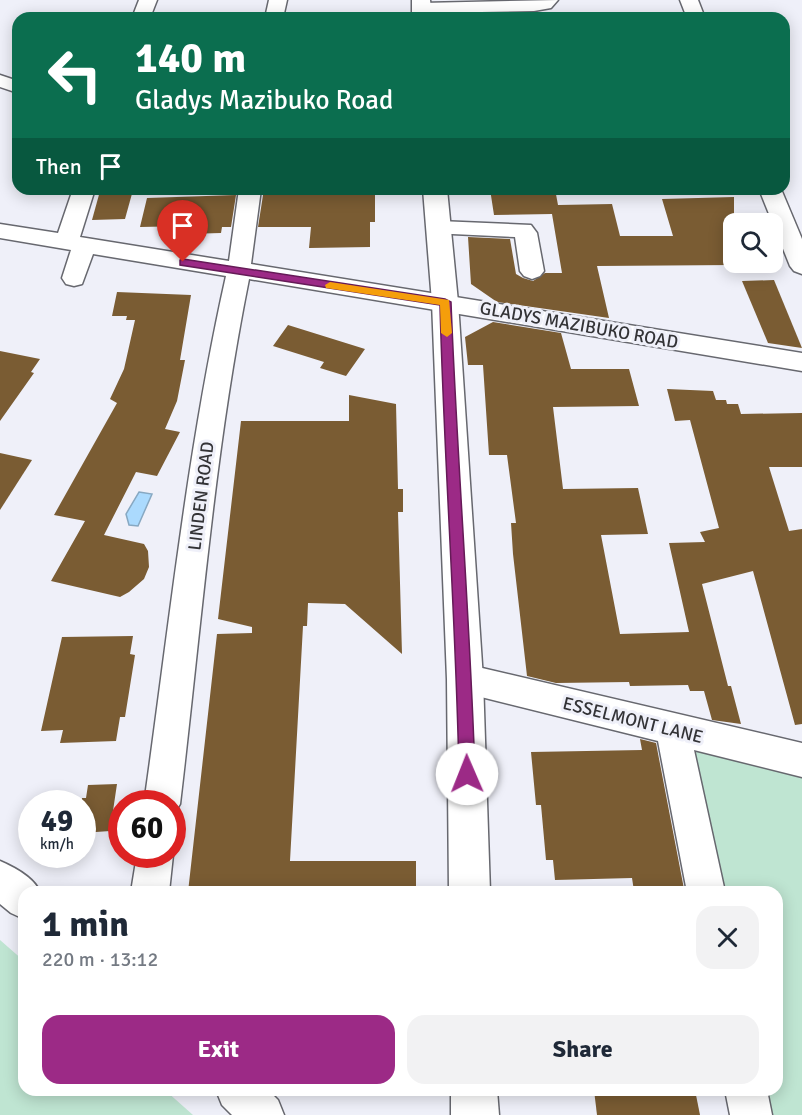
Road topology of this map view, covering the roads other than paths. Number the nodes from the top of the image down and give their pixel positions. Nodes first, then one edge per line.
1 (549, 0) edge
2 (422, 9) edge
3 (83, 195) edge
4 (249, 195) edge
5 (436, 195) edge
6 (772, 195) edge
7 (439, 228) junction
8 (0, 231) edge
9 (76, 244) junction
10 (802, 267) edge
11 (239, 270) junction
12 (532, 271) dead end
13 (74, 278) dead end
14 (445, 302) junction
15 (802, 362) edge
16 (465, 679) junction
17 (673, 730) junction
18 (802, 759) edge
19 (164, 790) edge
20 (153, 868) edge
21 (0, 880) edge
22 (151, 886) edge
23 (470, 886) edge
24 (705, 886) edge
25 (18, 895) edge
26 (243, 1096) edge
27 (474, 1096) edge
28 (747, 1096) edge
29 (263, 1115) edge
30 (475, 1115) edge
31 (751, 1115) edge

1 - 2 street
3 - 9 street
4 - 11 street, LINDEN ROAD
5 - 7 main road
6 - 10 street
7 - 12 street
7 - 14 main road
8 - 9 street, GLADYS MAZIBUKO ROAD
9 - 11 street, GLADYS MAZIBUKO ROAD
9 - 13 street
11 - 14 street, GLADYS MAZIBUKO ROAD
11 - 19 street, LINDEN ROAD
14 - 15 street, GLADYS MAZIBUKO ROAD
14 - 16 main road
16 - 17 street, ESSELMONT LANE
16 - 23 main road
17 - 18 street, ESSELMONT LANE
17 - 24 street
20 - 22 street
21 - 25 street
26 - 29 street
27 - 30 main road
28 - 31 street

